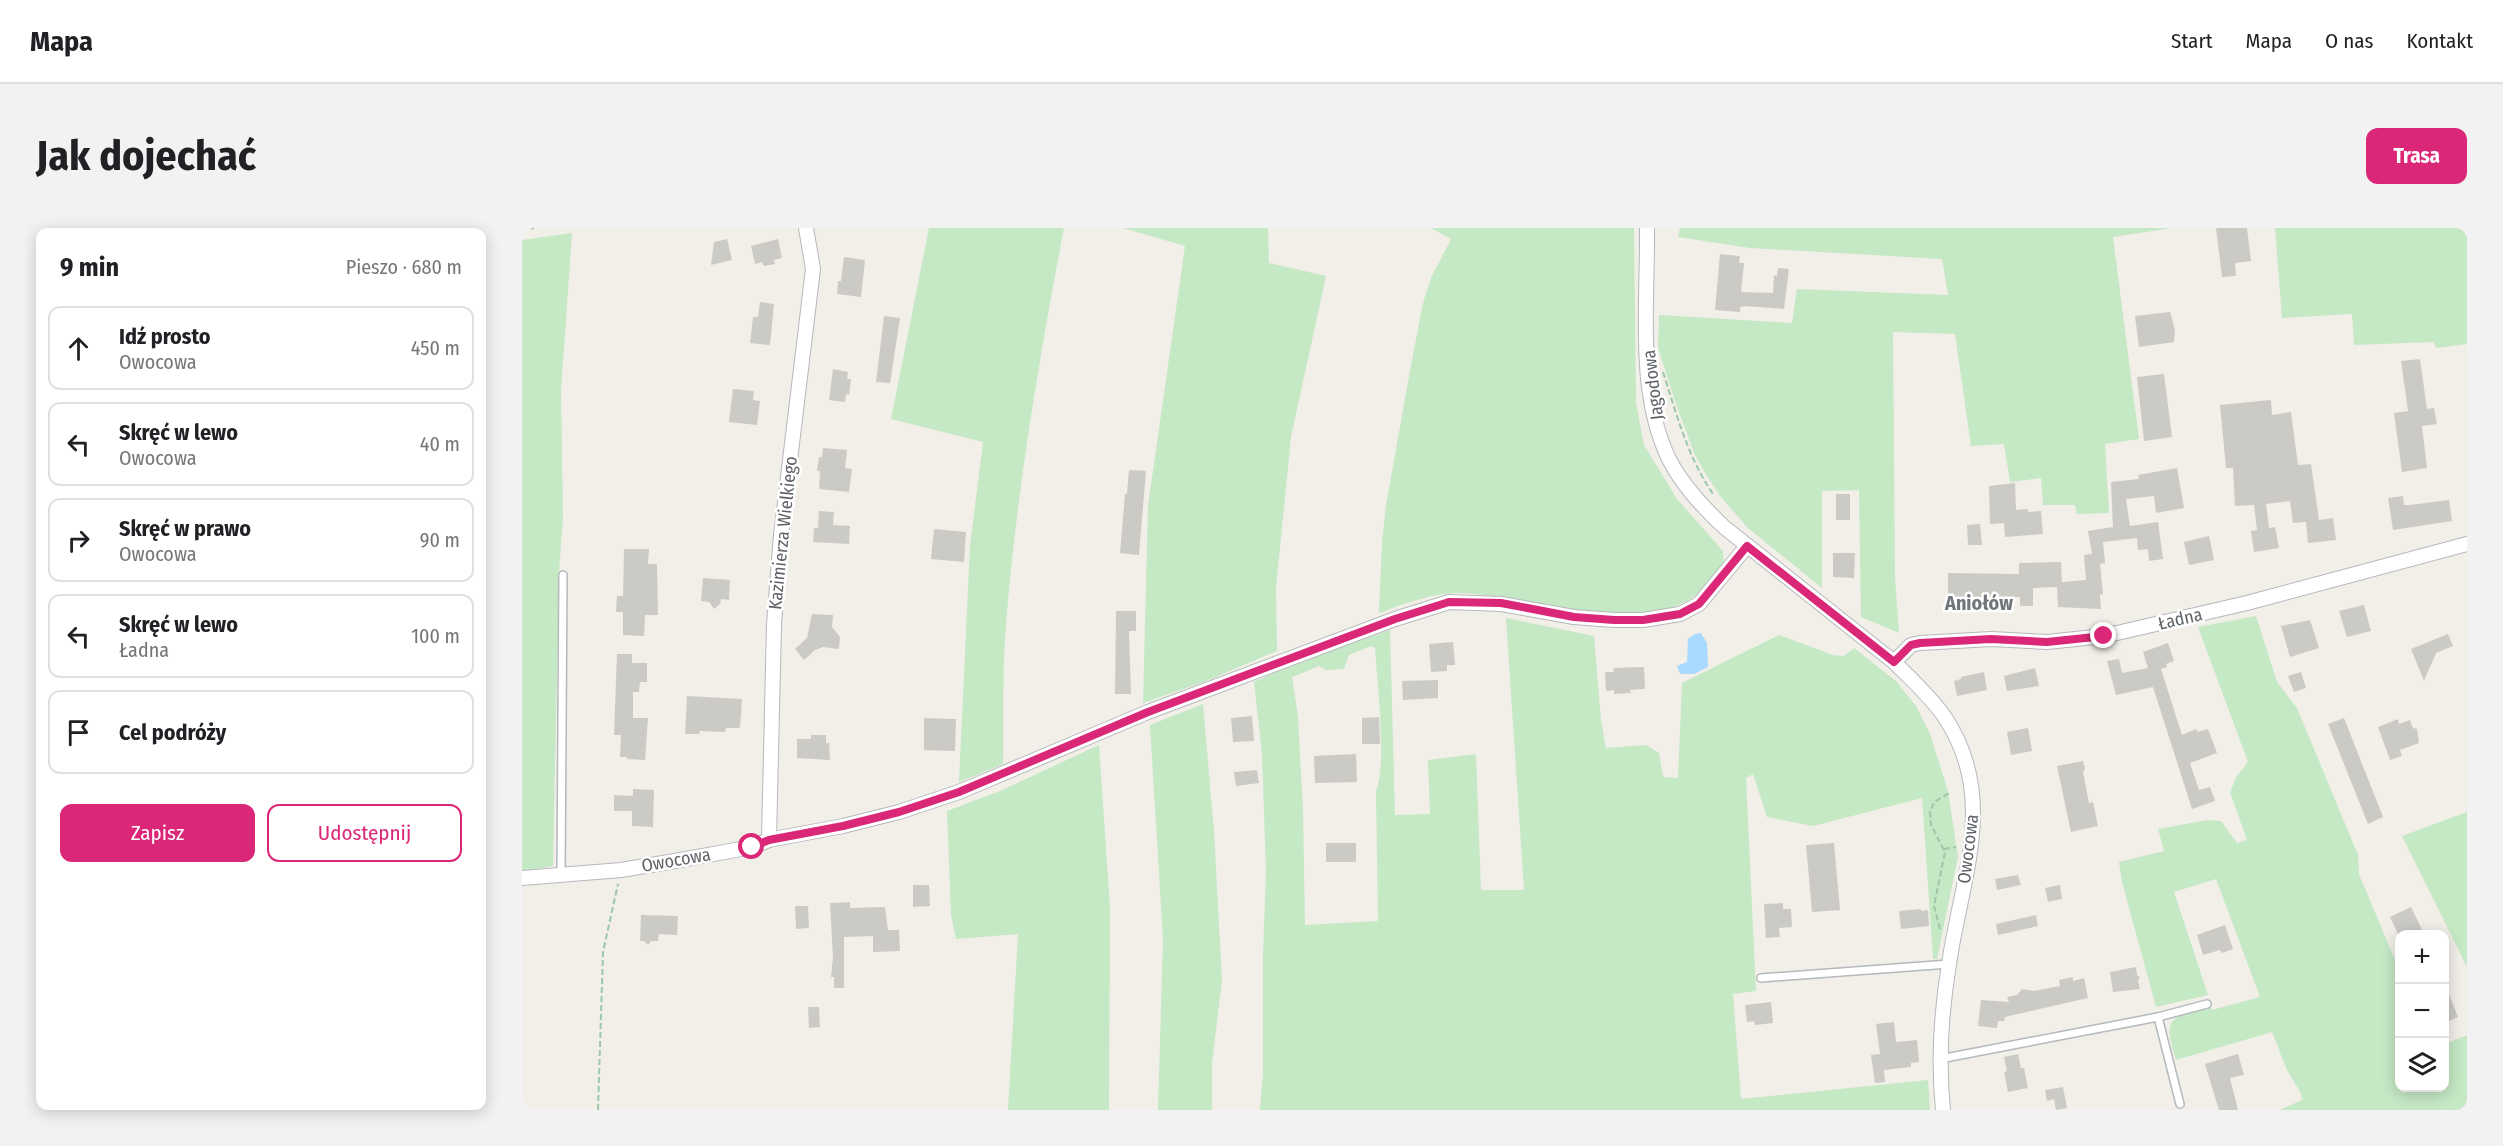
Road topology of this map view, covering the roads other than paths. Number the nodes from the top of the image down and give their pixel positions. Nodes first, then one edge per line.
1 (806, 228) edge
2 (1647, 228) edge
3 (2467, 544) edge
4 (1747, 546) junction
5 (563, 575) dead end
6 (1894, 662) junction
7 (769, 840) junction
8 (561, 875) junction
9 (522, 878) edge
10 (1948, 964) junction
11 (1761, 978) dead end
12 (2207, 1004) dead end
13 (2158, 1017) junction
14 (1941, 1059) junction
15 (2180, 1104) dead end
16 (1943, 1110) edge

1 - 7 street, Kazimierza Wielkiego
2 - 4 street, Jagodowa
3 - 6 street, Ładna
4 - 6 street, Owocowa
4 - 7 street, Owocowa
5 - 8 lane
6 - 10 street, Owocowa
7 - 8 street, Owocowa
8 - 9 street, Owocowa
10 - 11 lane
10 - 14 street, Owocowa
12 - 13 lane
13 - 14 lane
13 - 15 lane
14 - 16 street, Owocowa

